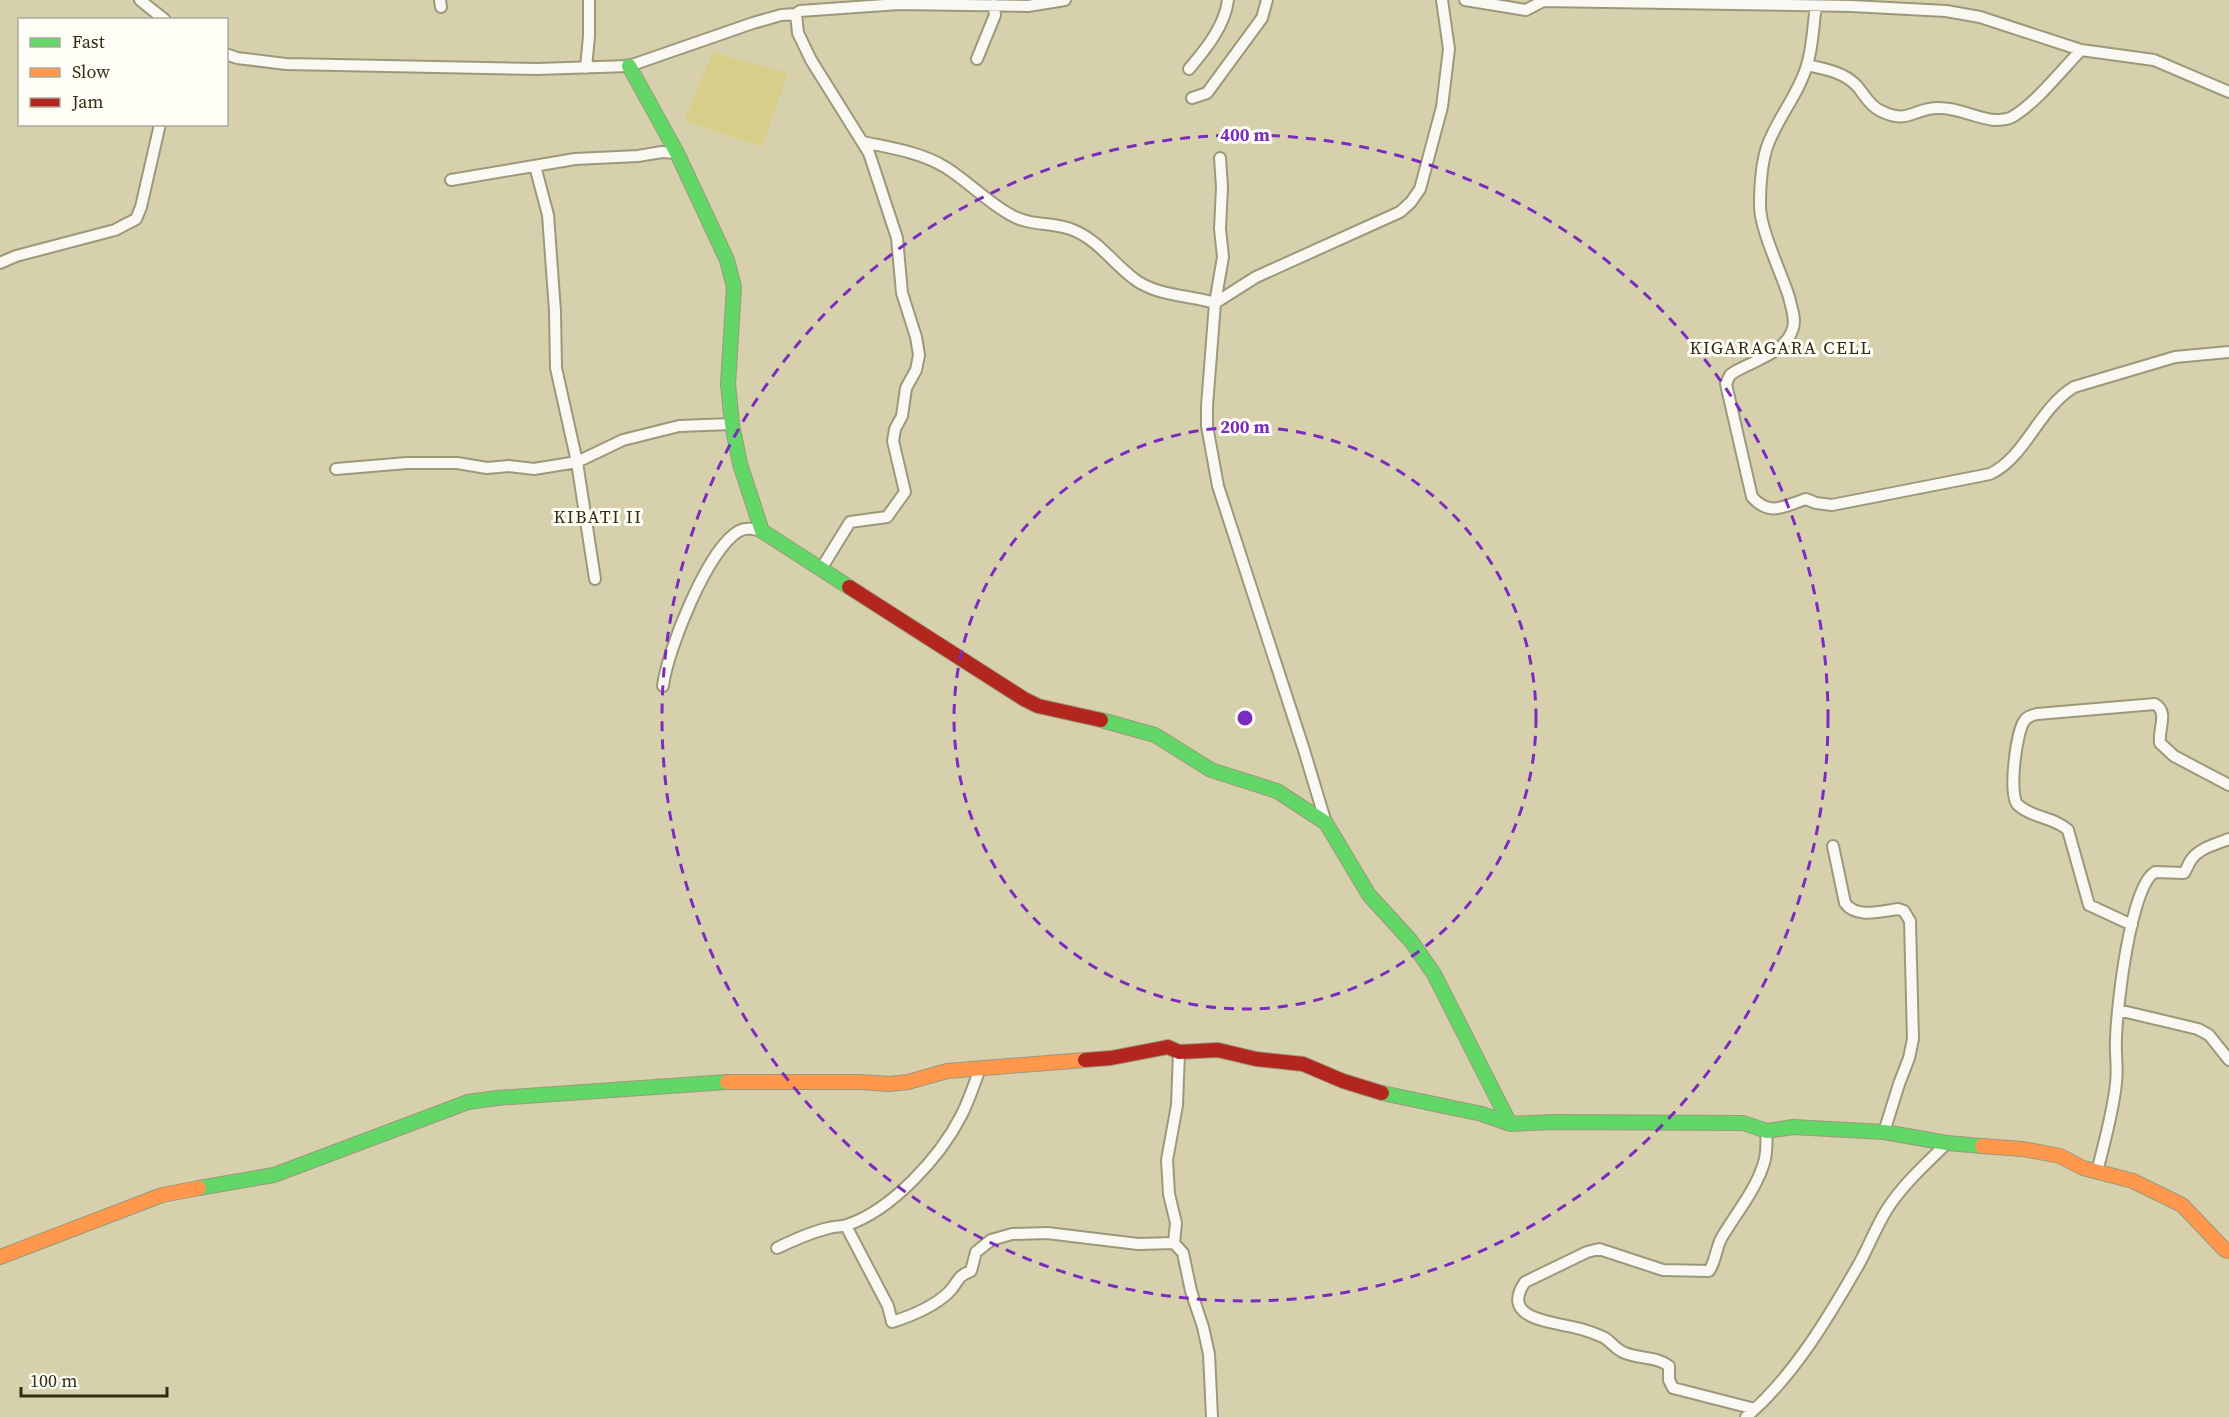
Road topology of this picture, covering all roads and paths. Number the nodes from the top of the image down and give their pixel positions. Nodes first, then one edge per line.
1 (140, 0) edge
2 (589, 0) edge
3 (1065, 0) edge
4 (1228, 0) edge
5 (1267, 0) edge
6 (1442, 0) edge
7 (1465, 0) edge
8 (1027, 3) edge
9 (1823, 4) edge
10 (994, 5) junction
11 (1526, 5) edge
12 (798, 8) edge
13 (162, 18) edge
14 (2081, 50) junction
15 (228, 54) edge
16 (977, 59) dead end
17 (1807, 65) junction
18 (629, 66) junction
19 (586, 68) junction
20 (1189, 69) dead end
21 (2229, 92) edge
22 (1192, 98) dead end
23 (160, 126) edge
24 (863, 142) junction
25 (677, 153) junction
26 (1220, 158) dead end
27 (548, 162) junction
28 (535, 166) junction
29 (539, 178) junction
30 (451, 180) dead end
31 (0, 263) edge
32 (1215, 303) junction
33 (2229, 352) edge
34 (732, 424) junction
35 (577, 462) junction
36 (336, 469) dead end
37 (762, 531) junction
38 (821, 569) junction
39 (595, 579) dead end
40 (663, 686) dead end
41 (2229, 785) edge
42 (1326, 823) junction
43 (2229, 839) edge
44 (1833, 846) dead end
45 (2132, 925) junction
46 (2118, 1010) junction
47 (1179, 1052) junction
48 (2229, 1060) edge
49 (980, 1069) junction
50 (1510, 1124) junction
51 (1767, 1131) junction
52 (1884, 1131) junction
53 (1947, 1143) junction
54 (2097, 1173) junction
55 (846, 1226) junction
56 (1174, 1244) junction
57 (2228, 1246) edge
58 (777, 1248) dead end
59 (0, 1257) edge
60 (1755, 1409) junction
61 (1212, 1417) edge
62 (1746, 1417) edge

1 - 13 street
2 - 19 street
3 - 8 street
4 - 20 street
5 - 22 street
6 - 32 street
7 - 11 street
8 - 10 street
9 - 11 street
9 - 14 street
9 - 17 street
10 - 12 street
10 - 16 street
12 - 18 street
12 - 24 street
14 - 17 street
14 - 21 street
15 - 19 street
17 - 33 street
18 - 19 street
18 - 25 street
23 - 31 street
24 - 32 street
24 - 38 street
25 - 27 street
25 - 34 street
26 - 32 street
27 - 28 street
27 - 29 street
28 - 29 street
28 - 30 street
29 - 35 street
32 - 42 street
34 - 35 street
34 - 37 street
35 - 36 street
35 - 39 street
37 - 38 street
37 - 40 street
38 - 42 street
41 - 45 street
42 - 50 street
43 - 45 street
44 - 52 street
45 - 46 street
46 - 48 street
46 - 54 street
47 - 49 street
47 - 50 street
47 - 56 street
49 - 55 street
49 - 59 street
50 - 51 street
51 - 52 street
51 - 60 street
52 - 53 street
53 - 54 street
53 - 60 street
54 - 57 street
55 - 56 street
55 - 58 street
56 - 61 street
60 - 62 street

